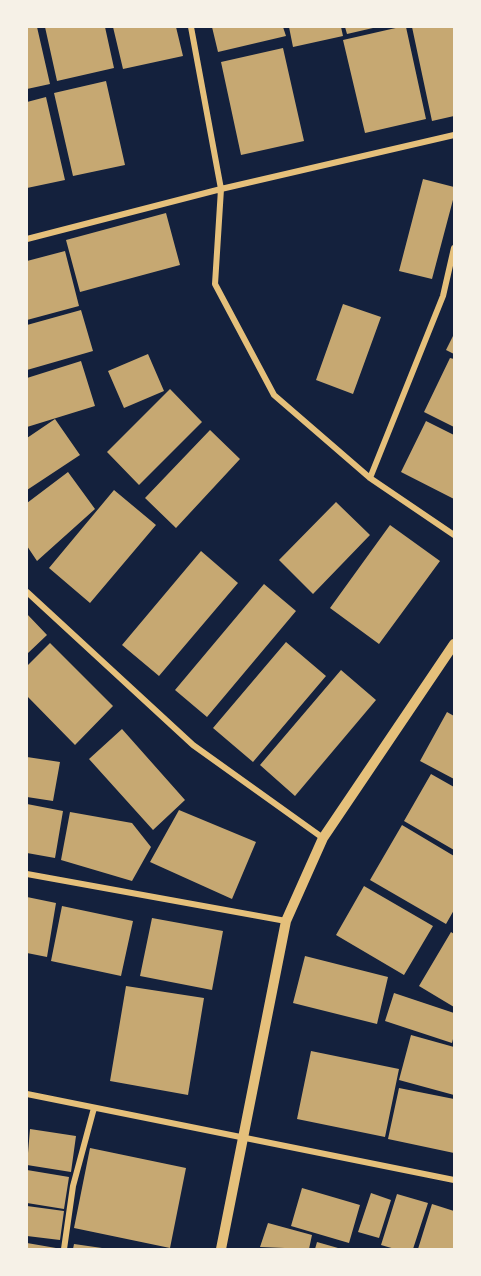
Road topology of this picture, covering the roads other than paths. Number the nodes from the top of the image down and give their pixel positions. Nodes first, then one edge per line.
1 (191, 27) edge
2 (454, 135) edge
3 (221, 189) junction
4 (27, 239) edge
5 (454, 248) edge
6 (370, 478) junction
7 (454, 536) edge
8 (27, 592) edge
9 (454, 645) edge
10 (323, 838) junction
11 (27, 874) edge
12 (286, 921) junction
13 (27, 1094) edge
14 (94, 1108) junction
15 (242, 1138) junction
16 (454, 1180) edge
17 (64, 1249) edge
18 (221, 1249) edge

1 - 3 street
2 - 3 street
3 - 4 street
3 - 6 street
5 - 6 street
6 - 7 street
8 - 10 street
9 - 10 street
10 - 12 street
11 - 12 street
12 - 15 street
13 - 14 street
14 - 15 street
14 - 17 street
15 - 16 street
15 - 18 street

